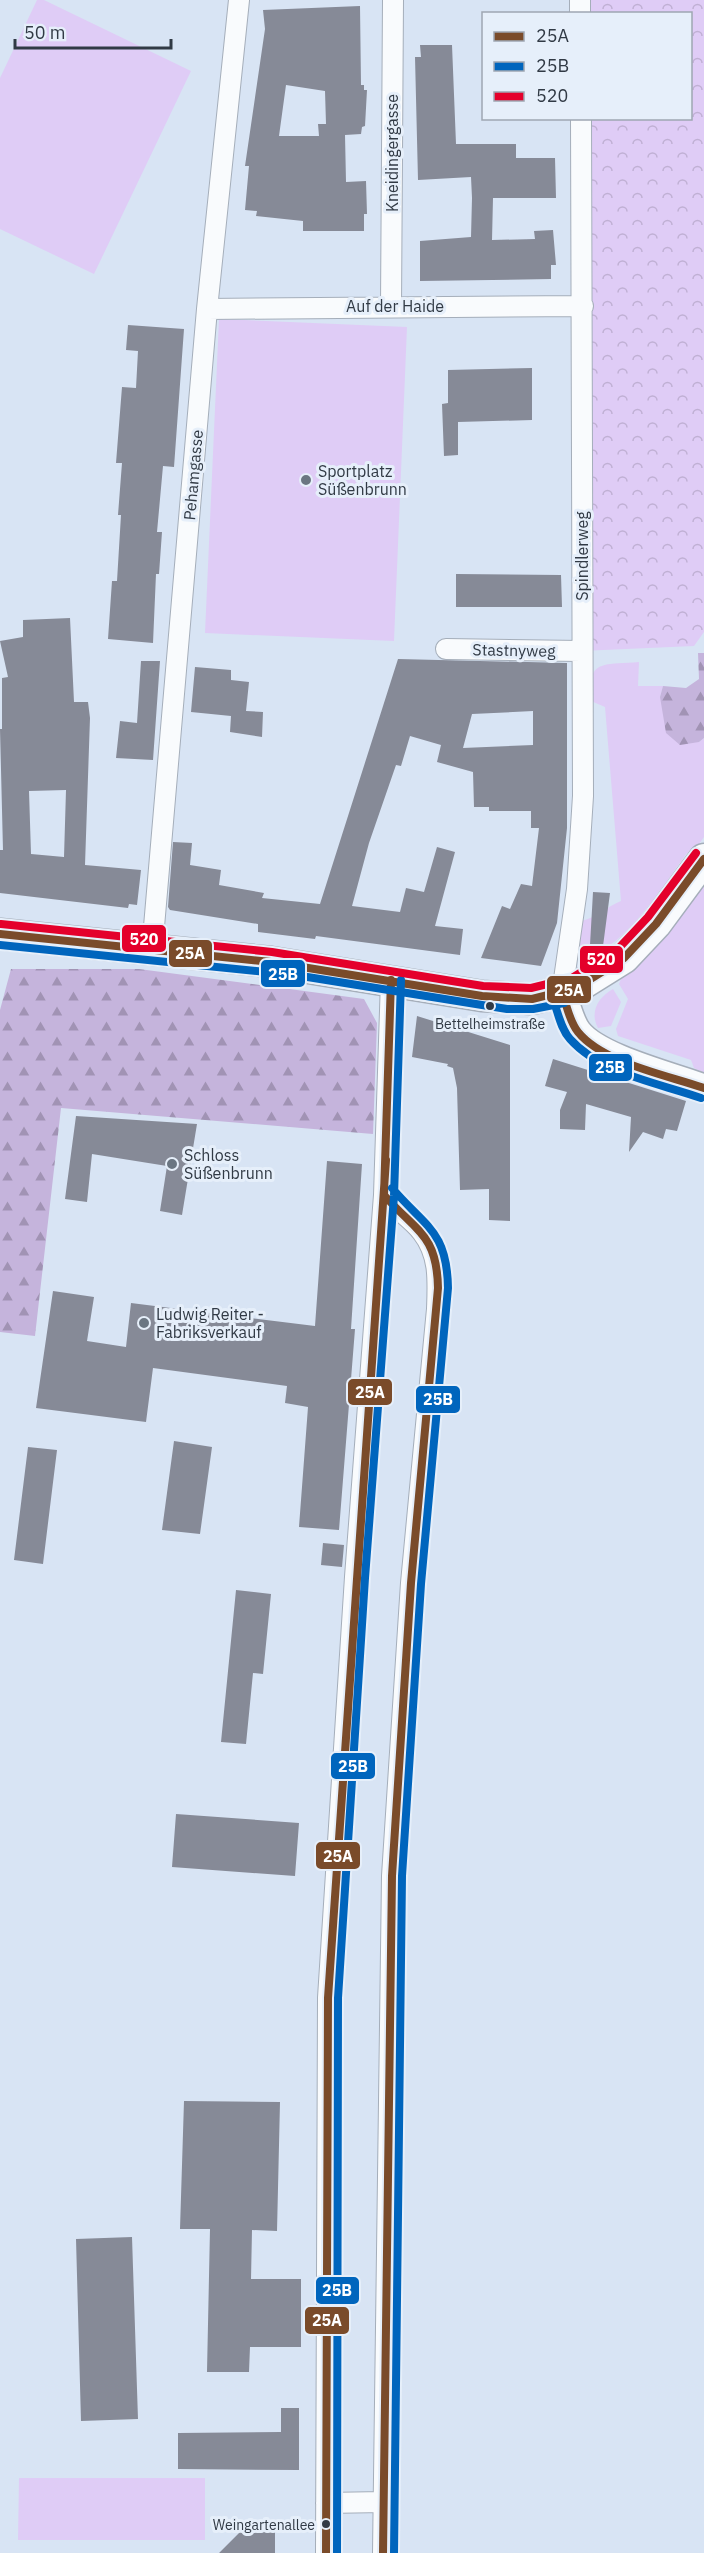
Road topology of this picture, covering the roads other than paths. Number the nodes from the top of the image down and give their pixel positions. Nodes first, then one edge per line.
1 (239, 0) edge
2 (393, 0) edge
3 (581, 120) edge
4 (391, 306) junction
5 (583, 306) junction
6 (207, 309) junction
7 (446, 649) dead end
8 (581, 651) junction
9 (704, 859) edge
10 (0, 934) edge
11 (152, 950) junction
12 (392, 980) junction
13 (562, 993) junction
14 (704, 1088) edge
15 (384, 1195) junction
16 (383, 2502) junction
17 (326, 2503) junction
18 (326, 2553) edge
19 (383, 2553) edge

1 - 6 street, Pehamgasse
2 - 4 street, Kneidingergasse
3 - 5 street, Spindlerweg
4 - 5 street, Auf der Haide
4 - 6 street, Auf der Haide
5 - 8 street, Spindlerweg
6 - 11 street, Pehamgasse
7 - 8 street, Stastnyweg
8 - 13 street, Spindlerweg
9 - 13 main road
10 - 11 main road
11 - 12 main road
12 - 13 main road
12 - 15 street
13 - 14 street
15 - 16 street
15 - 17 street
16 - 17 street
16 - 19 street
17 - 18 street

